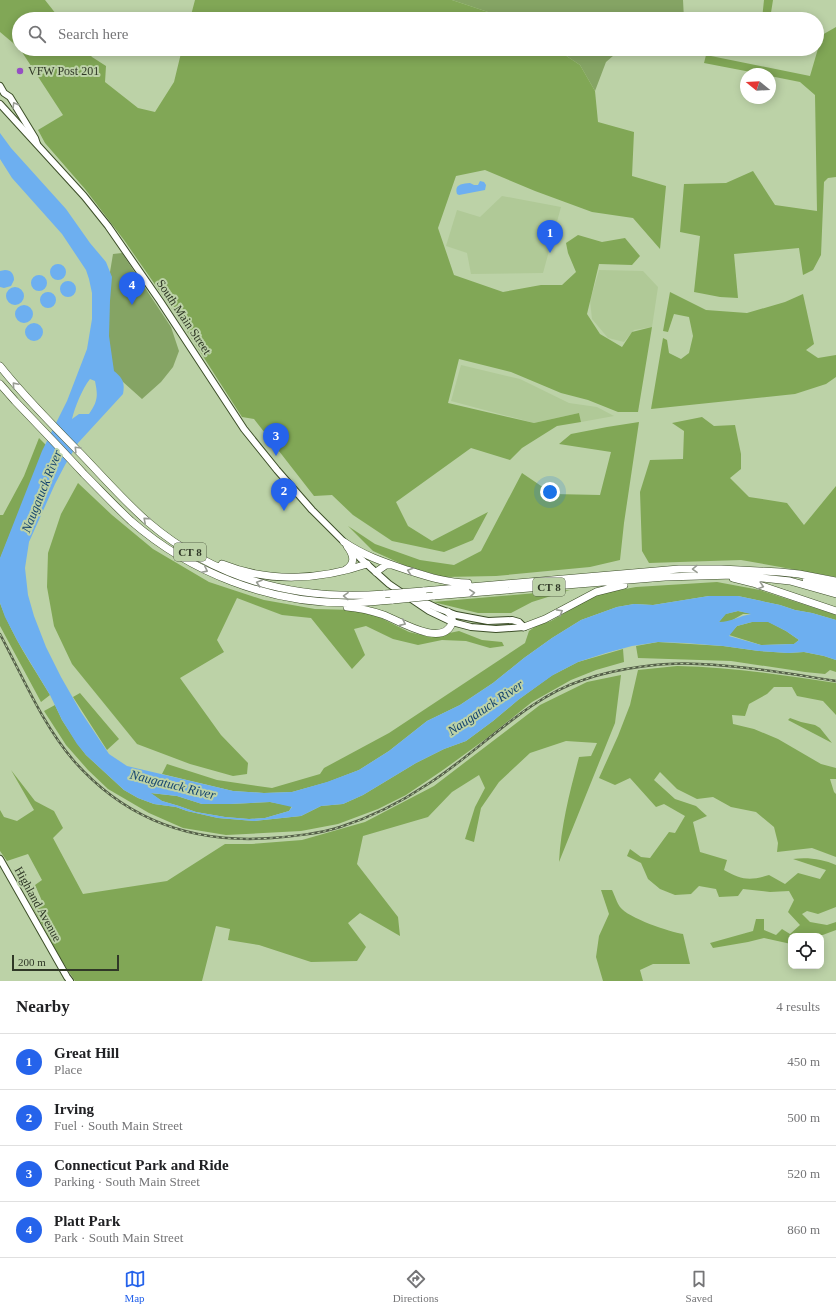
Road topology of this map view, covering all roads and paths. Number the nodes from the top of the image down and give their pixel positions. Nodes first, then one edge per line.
1 (0, 86) edge
2 (4, 93) junction
3 (0, 104) edge
4 (37, 144) junction
5 (0, 366) edge
6 (0, 384) edge
7 (158, 530) junction
8 (344, 542) junction
9 (367, 564) junction
10 (392, 565) junction
11 (748, 570) junction
12 (338, 572) junction
13 (376, 572) junction
14 (709, 575) junction
15 (665, 577) junction
16 (836, 581) edge
17 (517, 583) junction
18 (836, 587) edge
19 (836, 594) edge
20 (296, 599) junction
21 (836, 611) edge
22 (448, 612) junction
23 (452, 622) junction
24 (524, 627) junction
25 (0, 859) edge
26 (70, 981) edge

1 - 2 main road
2 - 3 main road
4 -> 2 main road
3 - 4 main road, South Main Street
4 - 8 main road, South Main Street
7 -> 5 highway, CT 8
6 -> 20 highway, CT 8
7 - 12 highway
17 -> 7 highway, CT 8, bridge
8 - 9 main road, South Main Street
8 - 10 highway
8 - 12 highway
9 - 12 highway
9 - 13 main road, South Main Street
10 - 13 highway
17 -> 10 highway
11 - 16 highway
11 -> 17 highway, CT 8
11 - 18 highway, CT 8
13 - 22 main road
13 - 23 main road
14 - 15 highway, CT 8
14 - 19 highway, CT 8
14 -> 21 highway
20 -> 15 highway, CT 8, bridge
24 -> 15 highway
20 -> 23 highway
22 - 23 highway
22 - 24 main road
23 - 24 main road
25 - 26 main road, Highland Avenue

